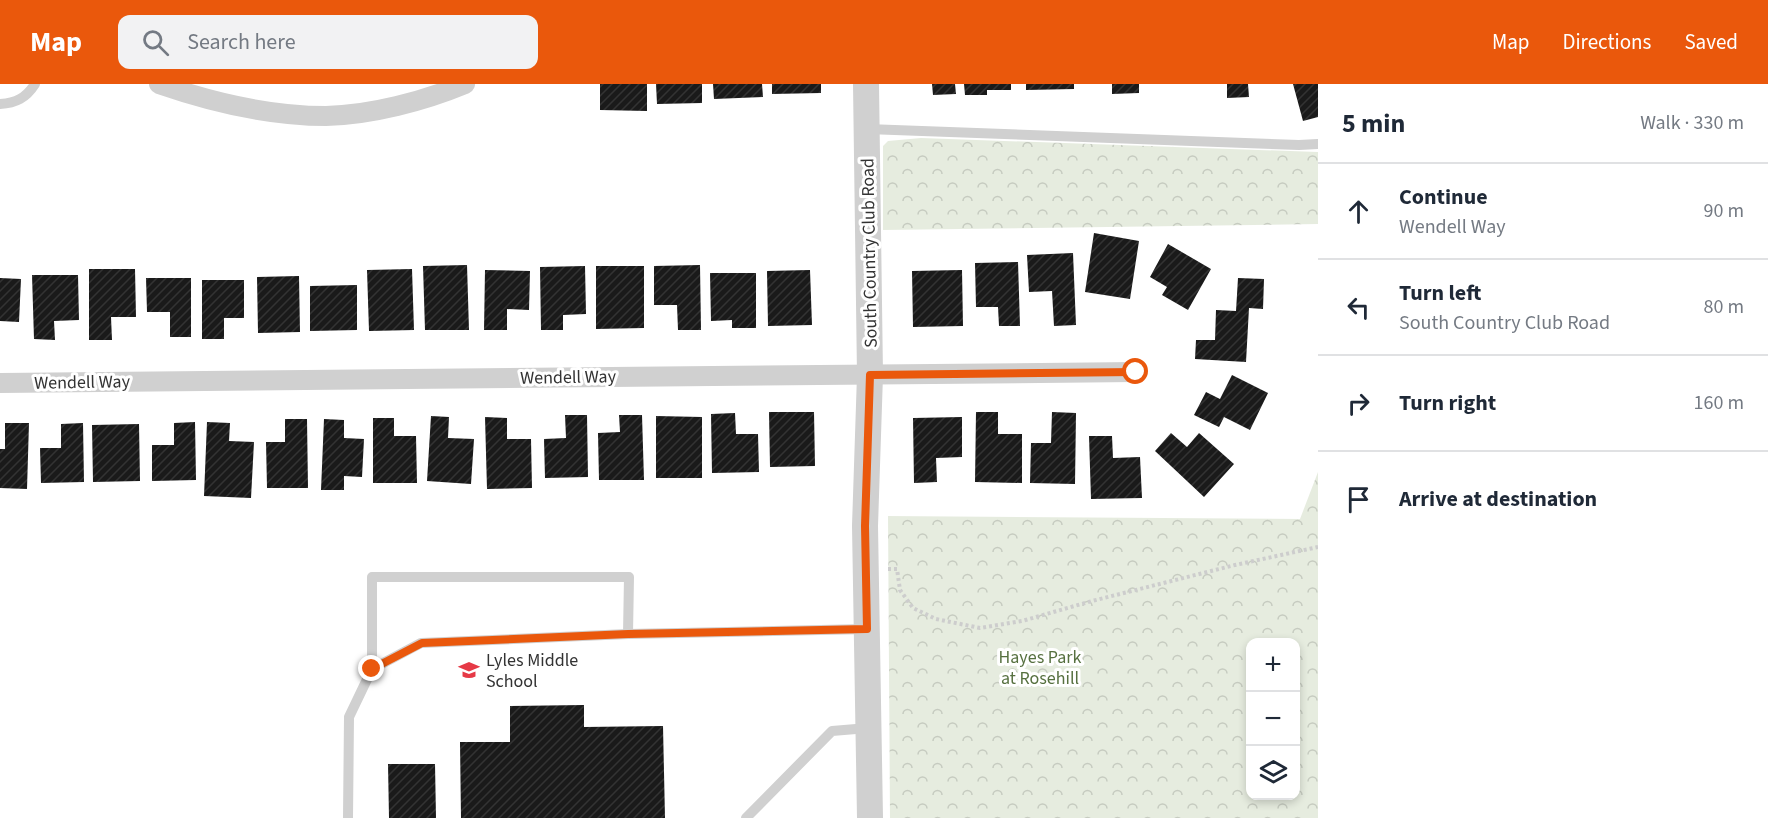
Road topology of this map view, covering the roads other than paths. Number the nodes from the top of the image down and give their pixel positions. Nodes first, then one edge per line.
1 (35, 84) edge
2 (159, 84) edge
3 (465, 84) edge
4 (866, 84) edge
5 (0, 104) edge
6 (867, 129) junction
7 (1318, 144) edge
8 (1136, 372) dead end
9 (870, 375) junction
10 (0, 382) edge
11 (867, 629) junction
12 (628, 634) junction
13 (372, 669) junction
14 (868, 728) junction
15 (348, 818) edge
16 (746, 818) edge
17 (870, 818) edge

1 - 5 lane
2 - 3 street
4 - 6 street, South Country Club Road
6 - 7 lane
6 - 9 street, South Country Club Road
8 - 9 street, Wendell Way
9 - 10 street, Wendell Way
9 - 11 street, South Country Club Road
11 - 12 lane
11 - 14 street, South Country Club Road
12 - 13 lane
12 - 13 lane
13 - 15 lane
14 - 16 lane
14 - 17 street, South Country Club Road

